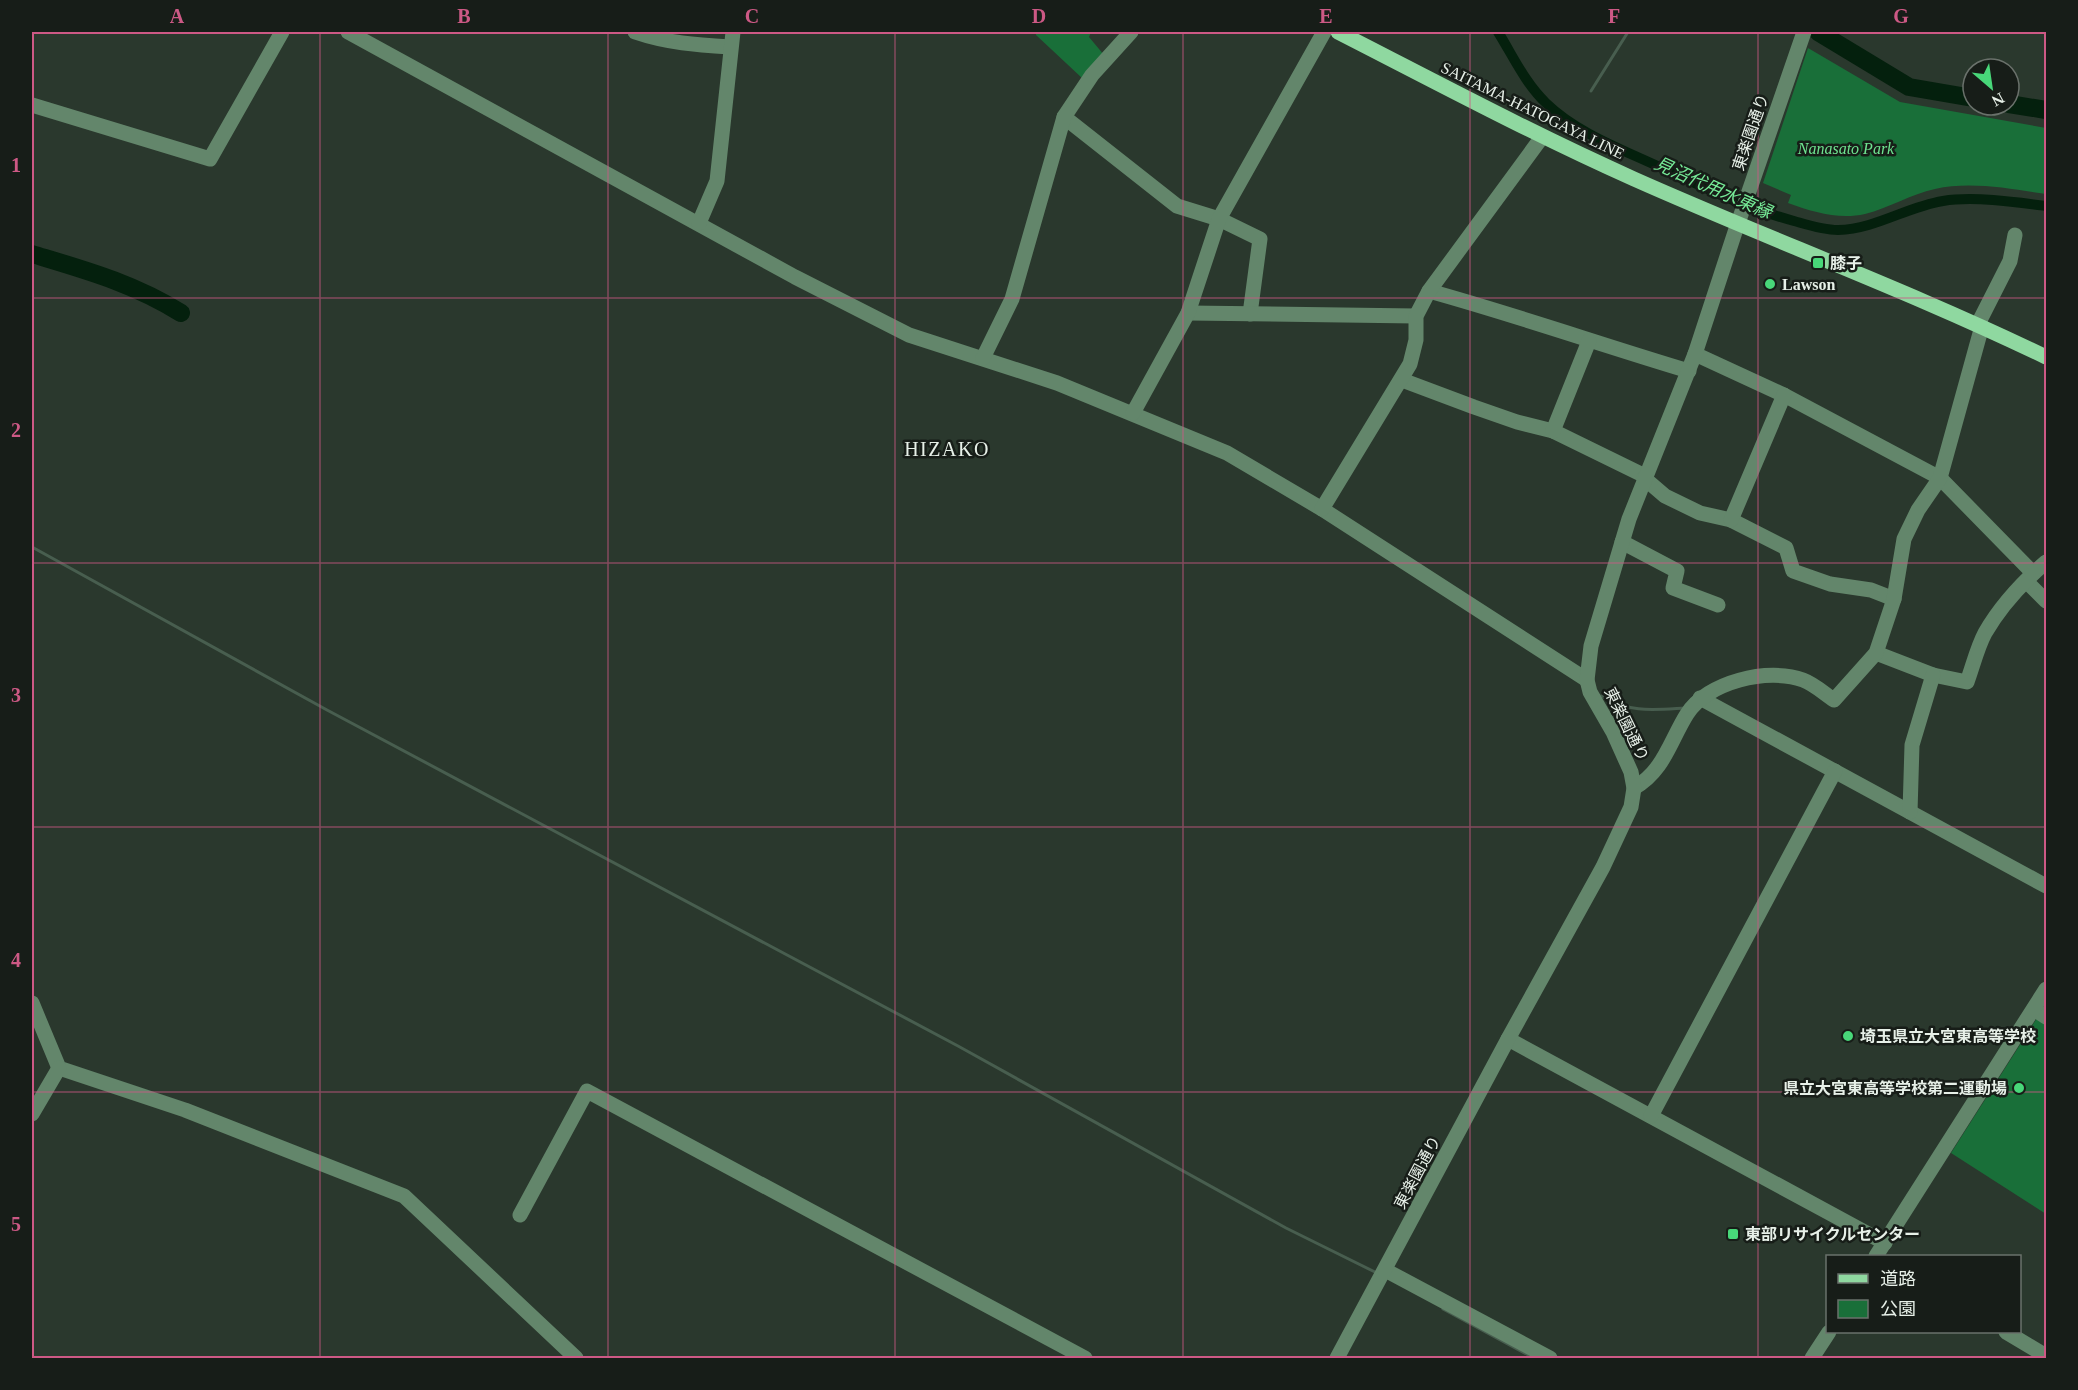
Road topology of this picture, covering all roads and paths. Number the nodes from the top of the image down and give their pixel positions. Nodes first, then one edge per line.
1 (282, 32) edge
2 (348, 32) edge
3 (635, 32) edge
4 (733, 32) edge
5 (1131, 32) edge
6 (1324, 32) edge
7 (1338, 32) edge
8 (1803, 33) edge
9 (730, 47) junction
10 (32, 105) edge
11 (1064, 117) junction
12 (1542, 137) junction
13 (1219, 219) junction
14 (1739, 219) junction
15 (699, 223) junction
16 (2015, 235) dead end
17 (1429, 291) junction
18 (1188, 313) junction
19 (1250, 314) junction
20 (1416, 316) junction
21 (1980, 325) junction
22 (1589, 341) junction
23 (1695, 354) junction
24 (2046, 357) edge
25 (983, 358) junction
26 (1689, 371) junction
27 (1402, 380) junction
28 (1784, 395) junction
29 (1133, 413) junction
30 (1553, 431) junction
31 (1645, 477) junction
32 (1940, 478) junction
33 (1322, 509) junction
34 (1731, 520) junction
35 (1622, 542) junction
36 (2046, 562) edge
37 (2030, 577) junction
38 (1894, 599) junction
39 (2046, 602) edge
40 (1718, 605) dead end
41 (1876, 653) junction
42 (1933, 675) junction
43 (1587, 680) junction
44 (1700, 698) junction
45 (1835, 771) junction
46 (1635, 788) junction
47 (1910, 812) junction
48 (2046, 886) edge
49 (2046, 989) edge
50 (32, 1003) edge
51 (2040, 1013) edge
52 (1508, 1039) junction
53 (60, 1068) junction
54 (32, 1114) edge
55 (1651, 1116) junction
56 (520, 1215) dead end
57 (1880, 1252) edge
58 (1384, 1270) junction
59 (1828, 1333) edge
60 (2008, 1333) edge
61 (2046, 1356) edge
62 (576, 1359) edge
63 (1085, 1359) edge
64 (1337, 1359) edge
65 (1550, 1359) edge
66 (1812, 1359) edge

1 - 10 street
2 - 15 street
3 - 9 street
4 - 9 street
5 - 11 street
6 - 13 street
7 - 12 main road, SAITAMA-HATOGAYA LINE
8 - 14 street, 東楽園通り
9 - 15 street
11 - 13 street
11 - 25 street
12 - 14 main road, SAITAMA-HATOGAYA LINE
12 - 17 street
13 - 18 street
13 - 19 street
14 - 21 main road, SAITAMA-HATOGAYA LINE
14 - 23 street, 東楽園通り
15 - 25 street
16 - 21 street
17 - 20 street
17 - 22 street
18 - 19 street
18 - 29 street
19 - 20 street
20 - 27 street
21 - 24 main road, SAITAMA-HATOGAYA LINE
21 - 32 street
22 - 26 street
22 - 30 street
23 - 26 street, 東楽園通り
23 - 28 street
25 - 29 street
26 - 31 street, 東楽園通り
27 - 30 street
27 - 33 street
28 - 32 street
28 - 34 street
29 - 33 street
30 - 31 street
31 - 34 street
31 - 35 street, 東楽園通り
32 - 37 street
32 - 38 street
33 - 43 street
34 - 38 street
35 - 40 street
35 - 43 street, 東楽園通り
36 - 37 street
37 - 39 street
37 - 42 street
38 - 41 street
41 - 42 street
41 - 44 street
42 - 47 street
43 - 46 street, 東楽園通り
44 - 45 street
44 - 46 street
45 - 47 street
45 - 55 street
46 - 52 street, 東楽園通り
47 - 48 street
49 - 51 street
50 - 53 street
51 - 57 street
52 - 55 street
52 - 58 street, 東楽園通り
53 - 54 street
53 - 62 street
55 - 57 street
56 - 63 street
58 - 64 street, 東楽園通り
58 - 65 street
59 - 66 street
60 - 61 street

